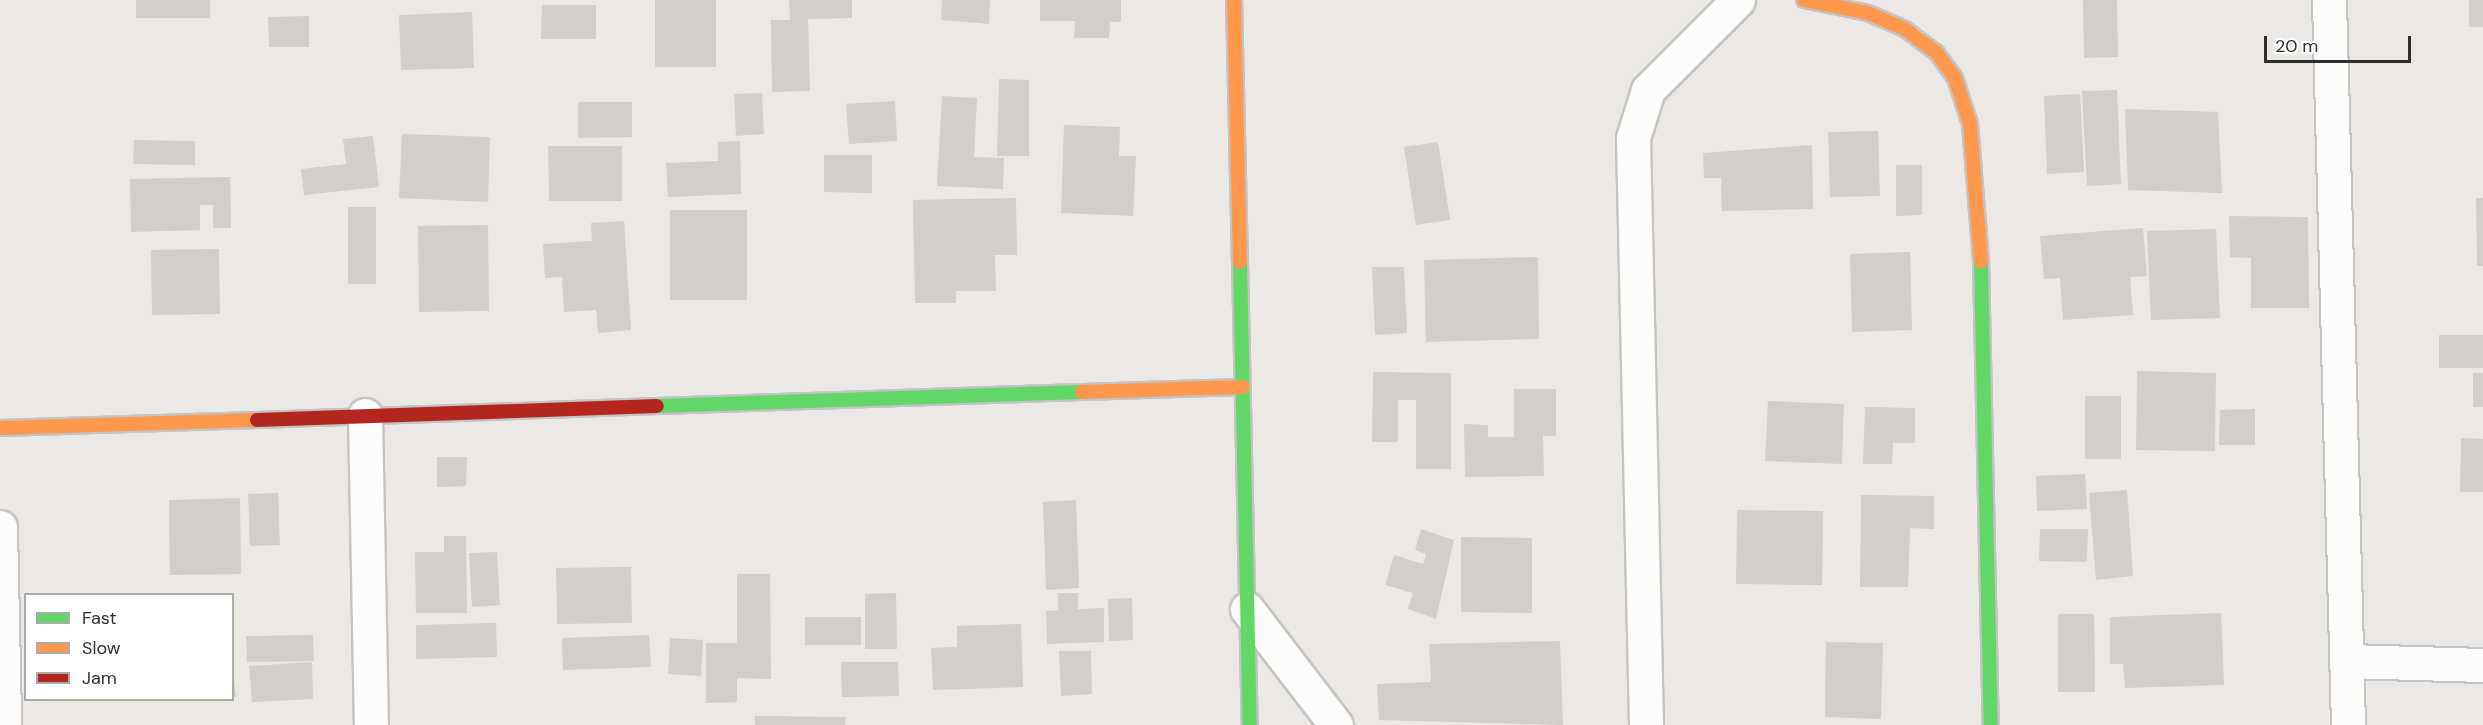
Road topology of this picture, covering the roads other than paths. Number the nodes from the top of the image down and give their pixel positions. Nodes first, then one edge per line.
1 (1234, 0) edge
2 (1738, 0) edge
3 (1804, 0) edge
4 (2329, 0) edge
5 (1243, 387) junction
6 (365, 415) junction
7 (0, 428) edge
8 (0, 527) edge
9 (1247, 609) junction
10 (2348, 661) junction
11 (2483, 665) edge
12 (4, 725) edge
13 (370, 725) edge
14 (1250, 725) edge
15 (1336, 725) edge
16 (1646, 725) edge
17 (1991, 725) edge
18 (2348, 725) edge

1 - 5 street
2 - 16 street
3 - 17 street
4 - 10 street
5 - 6 street
5 - 9 street
6 - 7 street
6 - 13 street
8 - 12 street
9 - 14 street
9 - 15 street
10 - 11 street
10 - 18 street

